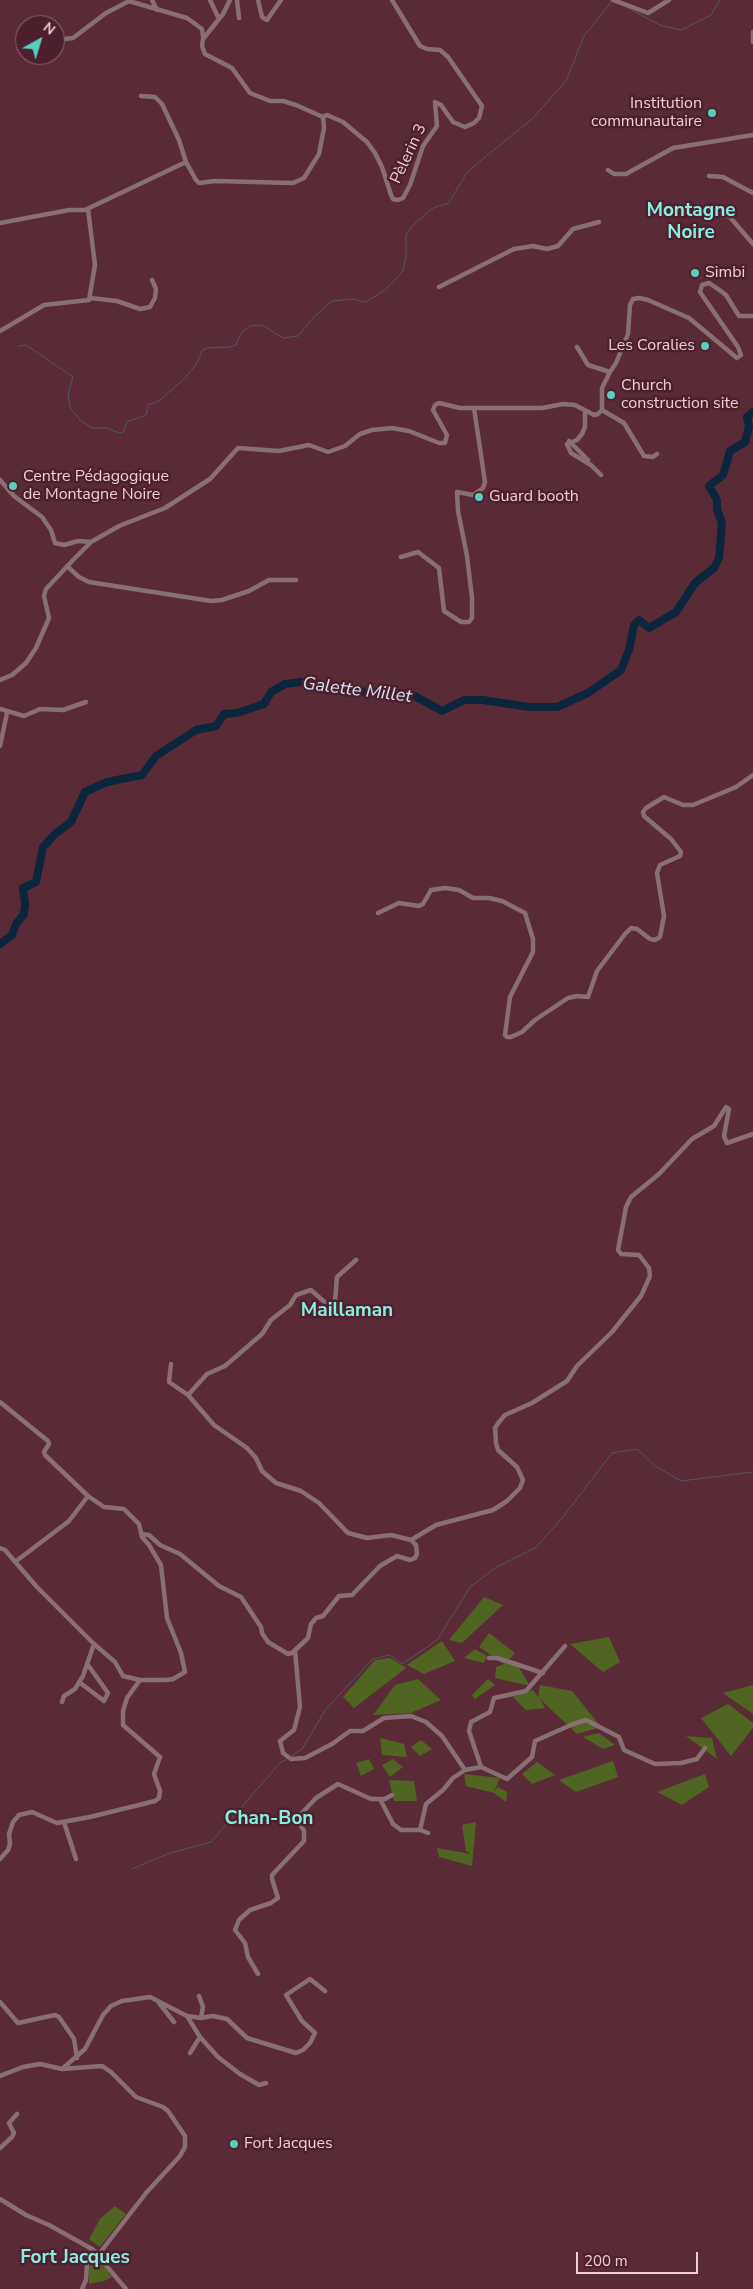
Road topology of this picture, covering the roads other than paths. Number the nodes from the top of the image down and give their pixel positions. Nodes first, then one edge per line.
1 (152, 0) edge
2 (210, 0) edge
3 (230, 0) edge
4 (237, 0) edge
5 (258, 0) edge
6 (281, 0) edge
7 (392, 0) edge
8 (613, 0) edge
9 (627, 0) edge
10 (669, 0) edge
11 (631, 8) junction
12 (157, 10) junction
13 (239, 18) dead end
14 (219, 19) junction
15 (753, 32) edge
16 (65, 39) edge
17 (203, 39) junction
18 (753, 42) edge
19 (141, 96) dead end
20 (323, 117) junction
21 (753, 135) edge
22 (186, 162) junction
23 (608, 170) dead end
24 (709, 176) dead end
25 (753, 194) edge
26 (88, 209) junction
27 (720, 216) dead end
28 (599, 222) dead end
29 (0, 223) edge
30 (753, 244) edge
31 (152, 280) dead end
32 (439, 287) dead end
33 (90, 298) junction
34 (753, 316) edge
35 (0, 331) edge
36 (577, 347) dead end
37 (610, 372) junction
38 (474, 408) junction
39 (602, 410) junction
40 (585, 411) junction
41 (570, 442) junction
42 (657, 454) dead end
43 (588, 461) dead end
44 (601, 475) dead end
45 (0, 480) edge
46 (92, 542) junction
47 (401, 557) dead end
48 (67, 566) junction
49 (296, 580) dead end
50 (0, 680) edge
51 (86, 702) dead end
52 (0, 709) edge
53 (7, 713) junction
54 (0, 746) edge
55 (753, 775) edge
56 (378, 913) dead end
57 (753, 1134) edge
58 (356, 1260) dead end
59 (171, 1364) dead end
60 (188, 1395) junction
61 (0, 1402) edge
62 (88, 1496) junction
63 (142, 1534) junction
64 (411, 1540) junction
65 (0, 1548) edge
66 (14, 1562) junction
67 (94, 1644) junction
68 (565, 1646) dead end
69 (295, 1650) junction
70 (489, 1658) dead end
71 (88, 1665) junction
72 (543, 1673) junction
73 (140, 1680) junction
74 (79, 1682) junction
75 (62, 1702) dead end
76 (704, 1748) dead end
77 (481, 1767) junction
78 (465, 1770) junction
79 (392, 1795) dead end
80 (380, 1799) junction
81 (64, 1822) junction
82 (420, 1830) junction
83 (428, 1833) dead end
84 (0, 1859) edge
85 (76, 1859) dead end
86 (258, 1974) dead end
87 (325, 1991) dead end
88 (199, 1996) dead end
89 (156, 2000) junction
90 (0, 2002) edge
91 (187, 2016) junction
92 (201, 2018) junction
93 (174, 2022) dead end
94 (200, 2037) junction
95 (190, 2053) dead end
96 (77, 2058) junction
97 (62, 2069) junction
98 (0, 2076) edge
99 (266, 2083) dead end
100 (17, 2114) dead end
101 (0, 2148) edge
102 (0, 2199) edge
103 (97, 2253) junction
104 (124, 2288) edge
105 (82, 2289) edge

1 - 12 street
2 - 14 street
3 - 14 street
4 - 13 street
5 - 6 street
7 - 20 street, Pèlerin 3
8 - 11 street
9 - 11 street
10 - 11 street
12 - 16 street
12 - 17 street
14 - 17 street
15 - 18 street
17 - 20 street
19 - 22 street
20 - 22 street
21 - 23 street
22 - 26 street
24 - 25 street
26 - 29 street
26 - 33 street
27 - 30 street
28 - 32 street
31 - 33 street
33 - 35 street
34 - 37 street
36 - 37 street
37 - 39 street
38 - 40 street
38 - 46 street
38 - 47 street
39 - 40 street
39 - 42 street
40 - 41 street
41 - 43 street
41 - 44 street
45 - 46 street
46 - 48 street
48 - 49 street
48 - 50 street
51 - 53 street
52 - 53 street
53 - 54 street
55 - 56 street
57 - 64 street
58 - 60 street
59 - 60 street
60 - 64 street
61 - 62 street
62 - 63 street
62 - 66 street
63 - 69 street
63 - 73 street
64 - 69 street
65 - 66 street
66 - 67 street
67 - 71 street
67 - 73 street
68 - 72 street
69 - 78 street
70 - 72 street
71 - 74 street
71 - 74 street
72 - 77 street
73 - 81 street
74 - 75 street
76 - 77 street
77 - 78 street
78 - 82 street
79 - 80 street
80 - 82 street
80 - 86 street
81 - 84 street
81 - 85 street
82 - 83 street
87 - 92 street
88 - 92 street
89 - 91 street
89 - 93 street
89 - 96 street
90 - 96 street
91 - 92 street
91 - 94 street
94 - 95 street
94 - 99 street
96 - 97 street
97 - 98 street
97 - 103 street
100 - 101 street
102 - 103 street
103 - 104 street
103 - 105 street

